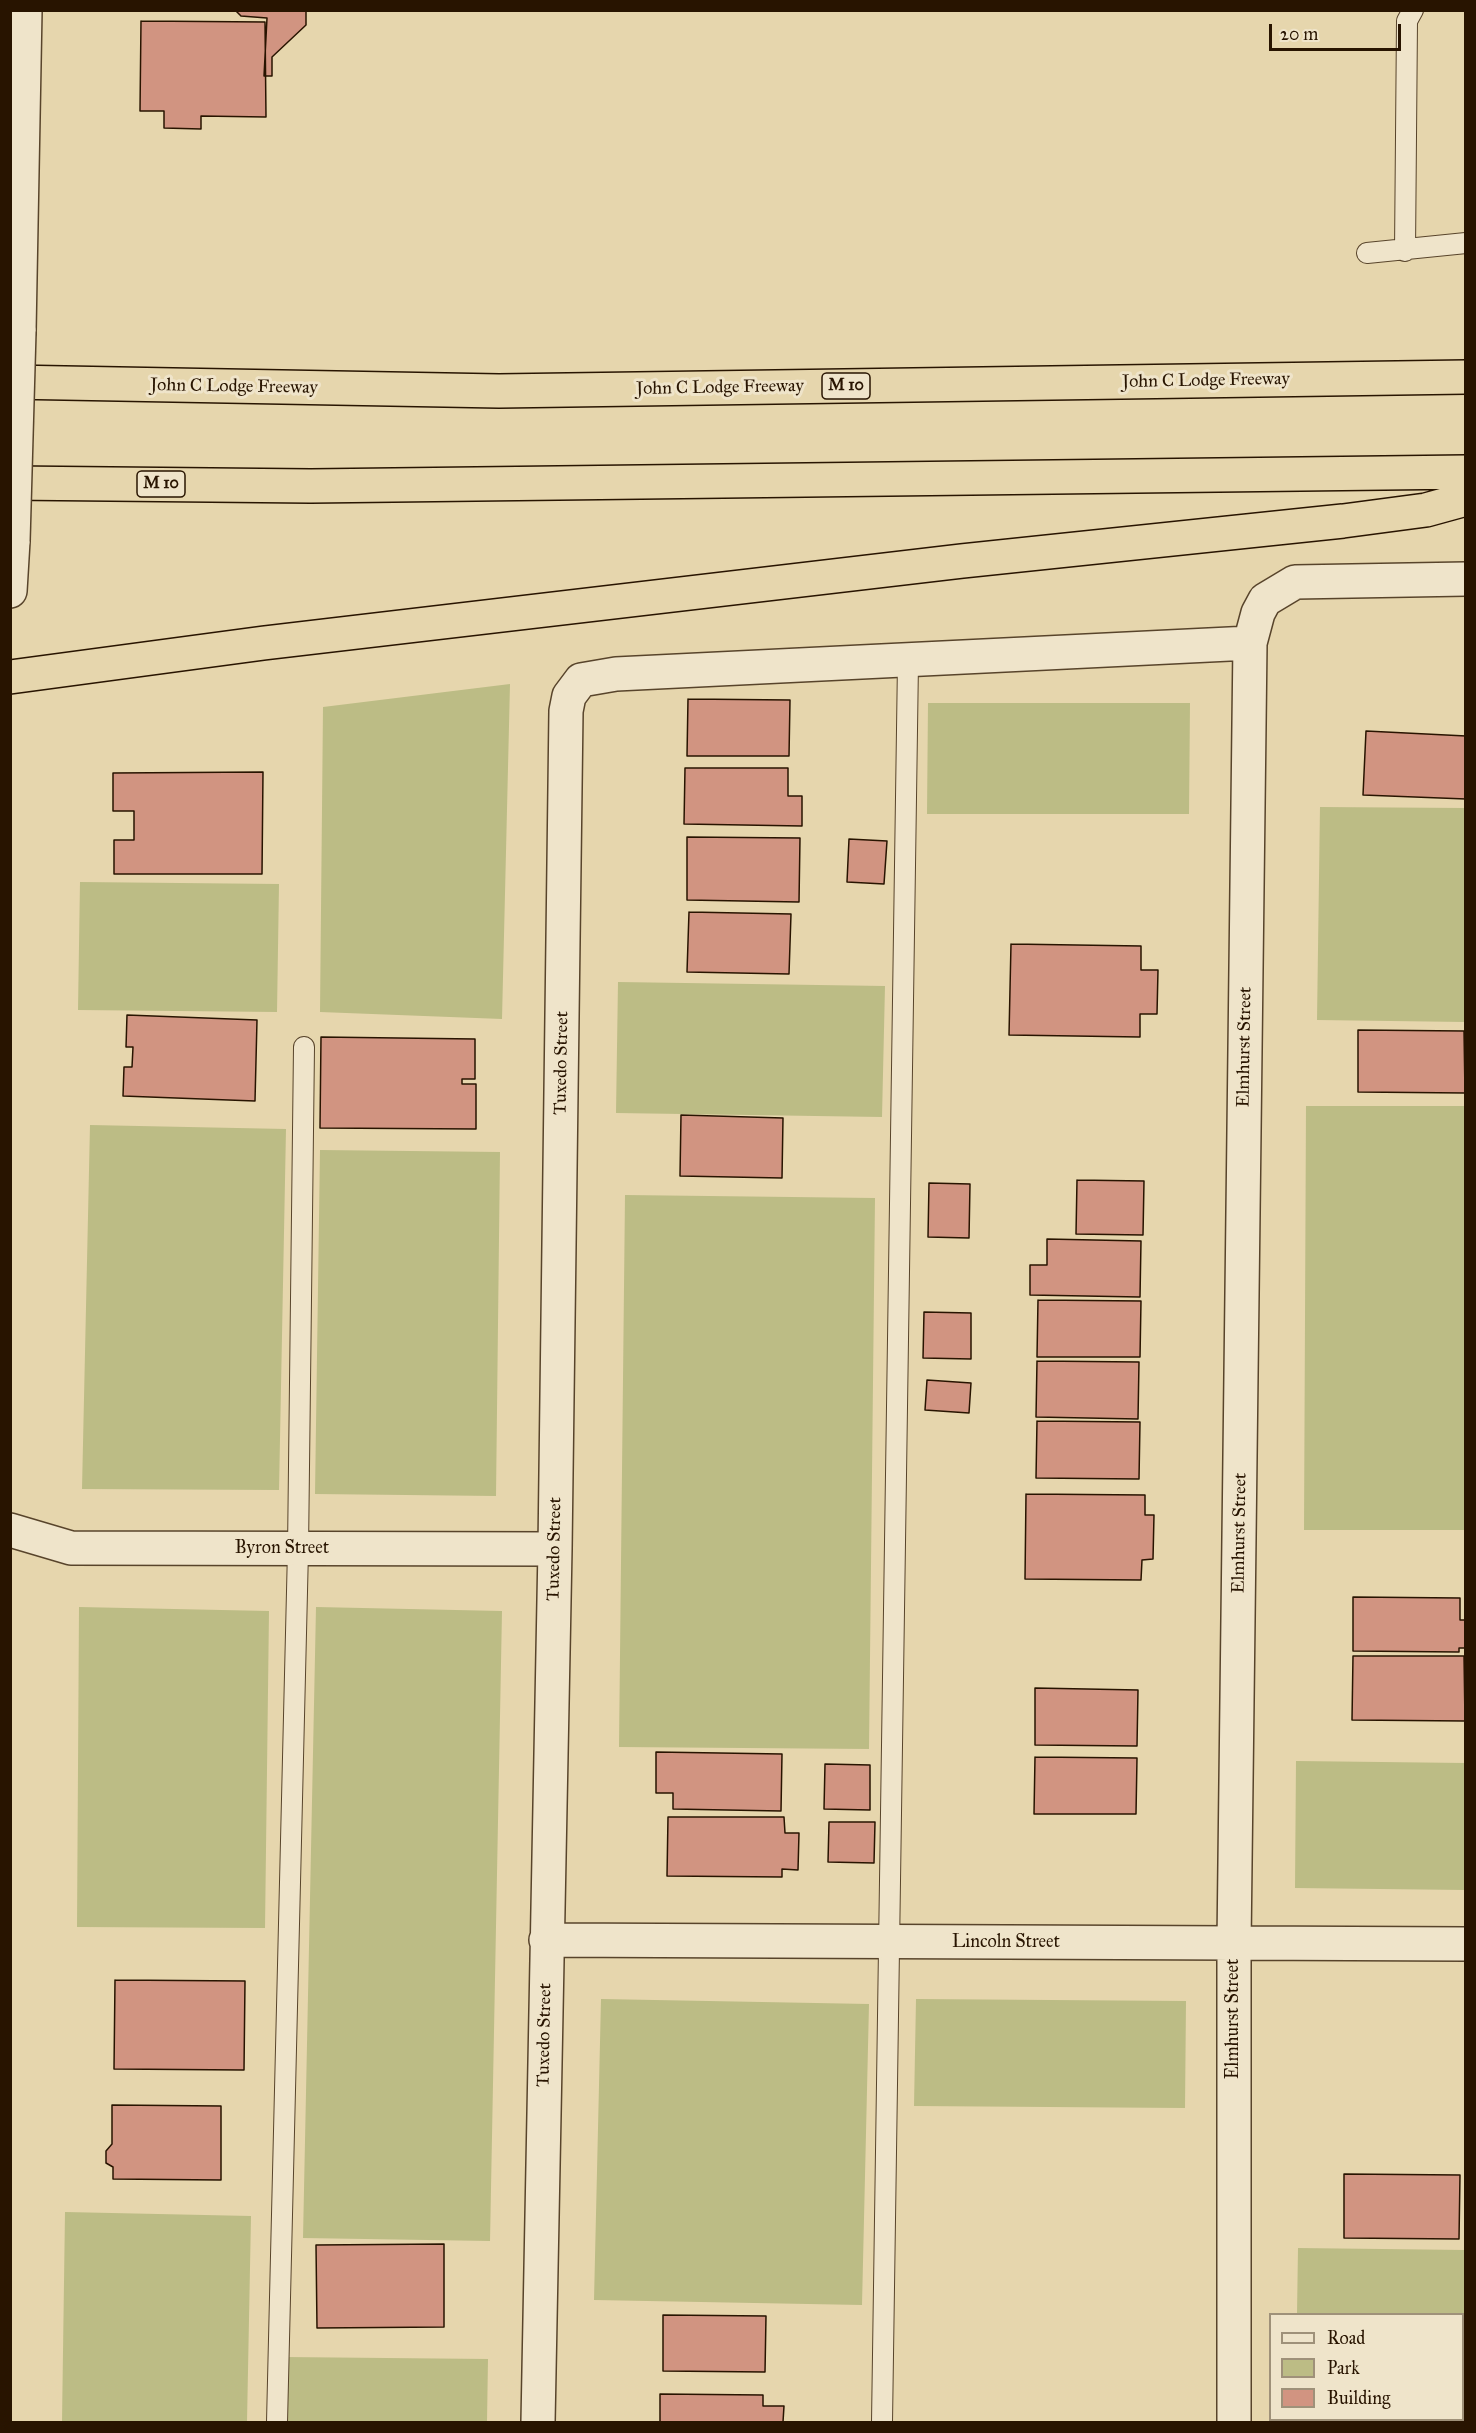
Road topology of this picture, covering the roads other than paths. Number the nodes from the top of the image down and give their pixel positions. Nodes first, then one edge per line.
1 (26, 10) edge
2 (1413, 10) edge
3 (17, 154) edge
4 (1466, 243) edge
5 (1405, 251) junction
6 (1366, 253) dead end
7 (1466, 377) edge
8 (10, 382) edge
9 (1466, 471) edge
10 (10, 483) edge
11 (1466, 499) edge
12 (1466, 579) edge
13 (10, 591) edge
14 (1250, 643) junction
15 (908, 662) junction
16 (10, 677) edge
17 (304, 1047) dead end
18 (10, 1530) edge
19 (555, 1549) junction
20 (297, 1550) junction
21 (546, 1940) junction
22 (889, 1943) junction
23 (1234, 1943) junction
24 (1466, 1944) edge
25 (277, 2422) edge
26 (538, 2422) edge
27 (882, 2422) edge
28 (1234, 2422) edge

1 - 3 street
2 - 5 lane
3 - 13 street, bridge
4 - 5 lane
5 - 6 lane
7 - 8 highway, John C Lodge Freeway / M 10
9 - 10 highway, M 10
11 - 16 highway
12 - 14 street, Elmhurst Street
14 - 15 street
14 - 23 street, Elmhurst Street
15 - 19 street, Tuxedo Street
15 - 22 lane
17 - 20 lane
18 - 20 street, Byron Street
19 - 20 street, Byron Street
19 - 21 street, Tuxedo Street
20 - 25 lane
21 - 22 street, Lincoln Street
21 - 26 street, Tuxedo Street
22 - 23 street, Lincoln Street
22 - 27 lane
23 - 24 street, Lincoln Street
23 - 28 street, Elmhurst Street

